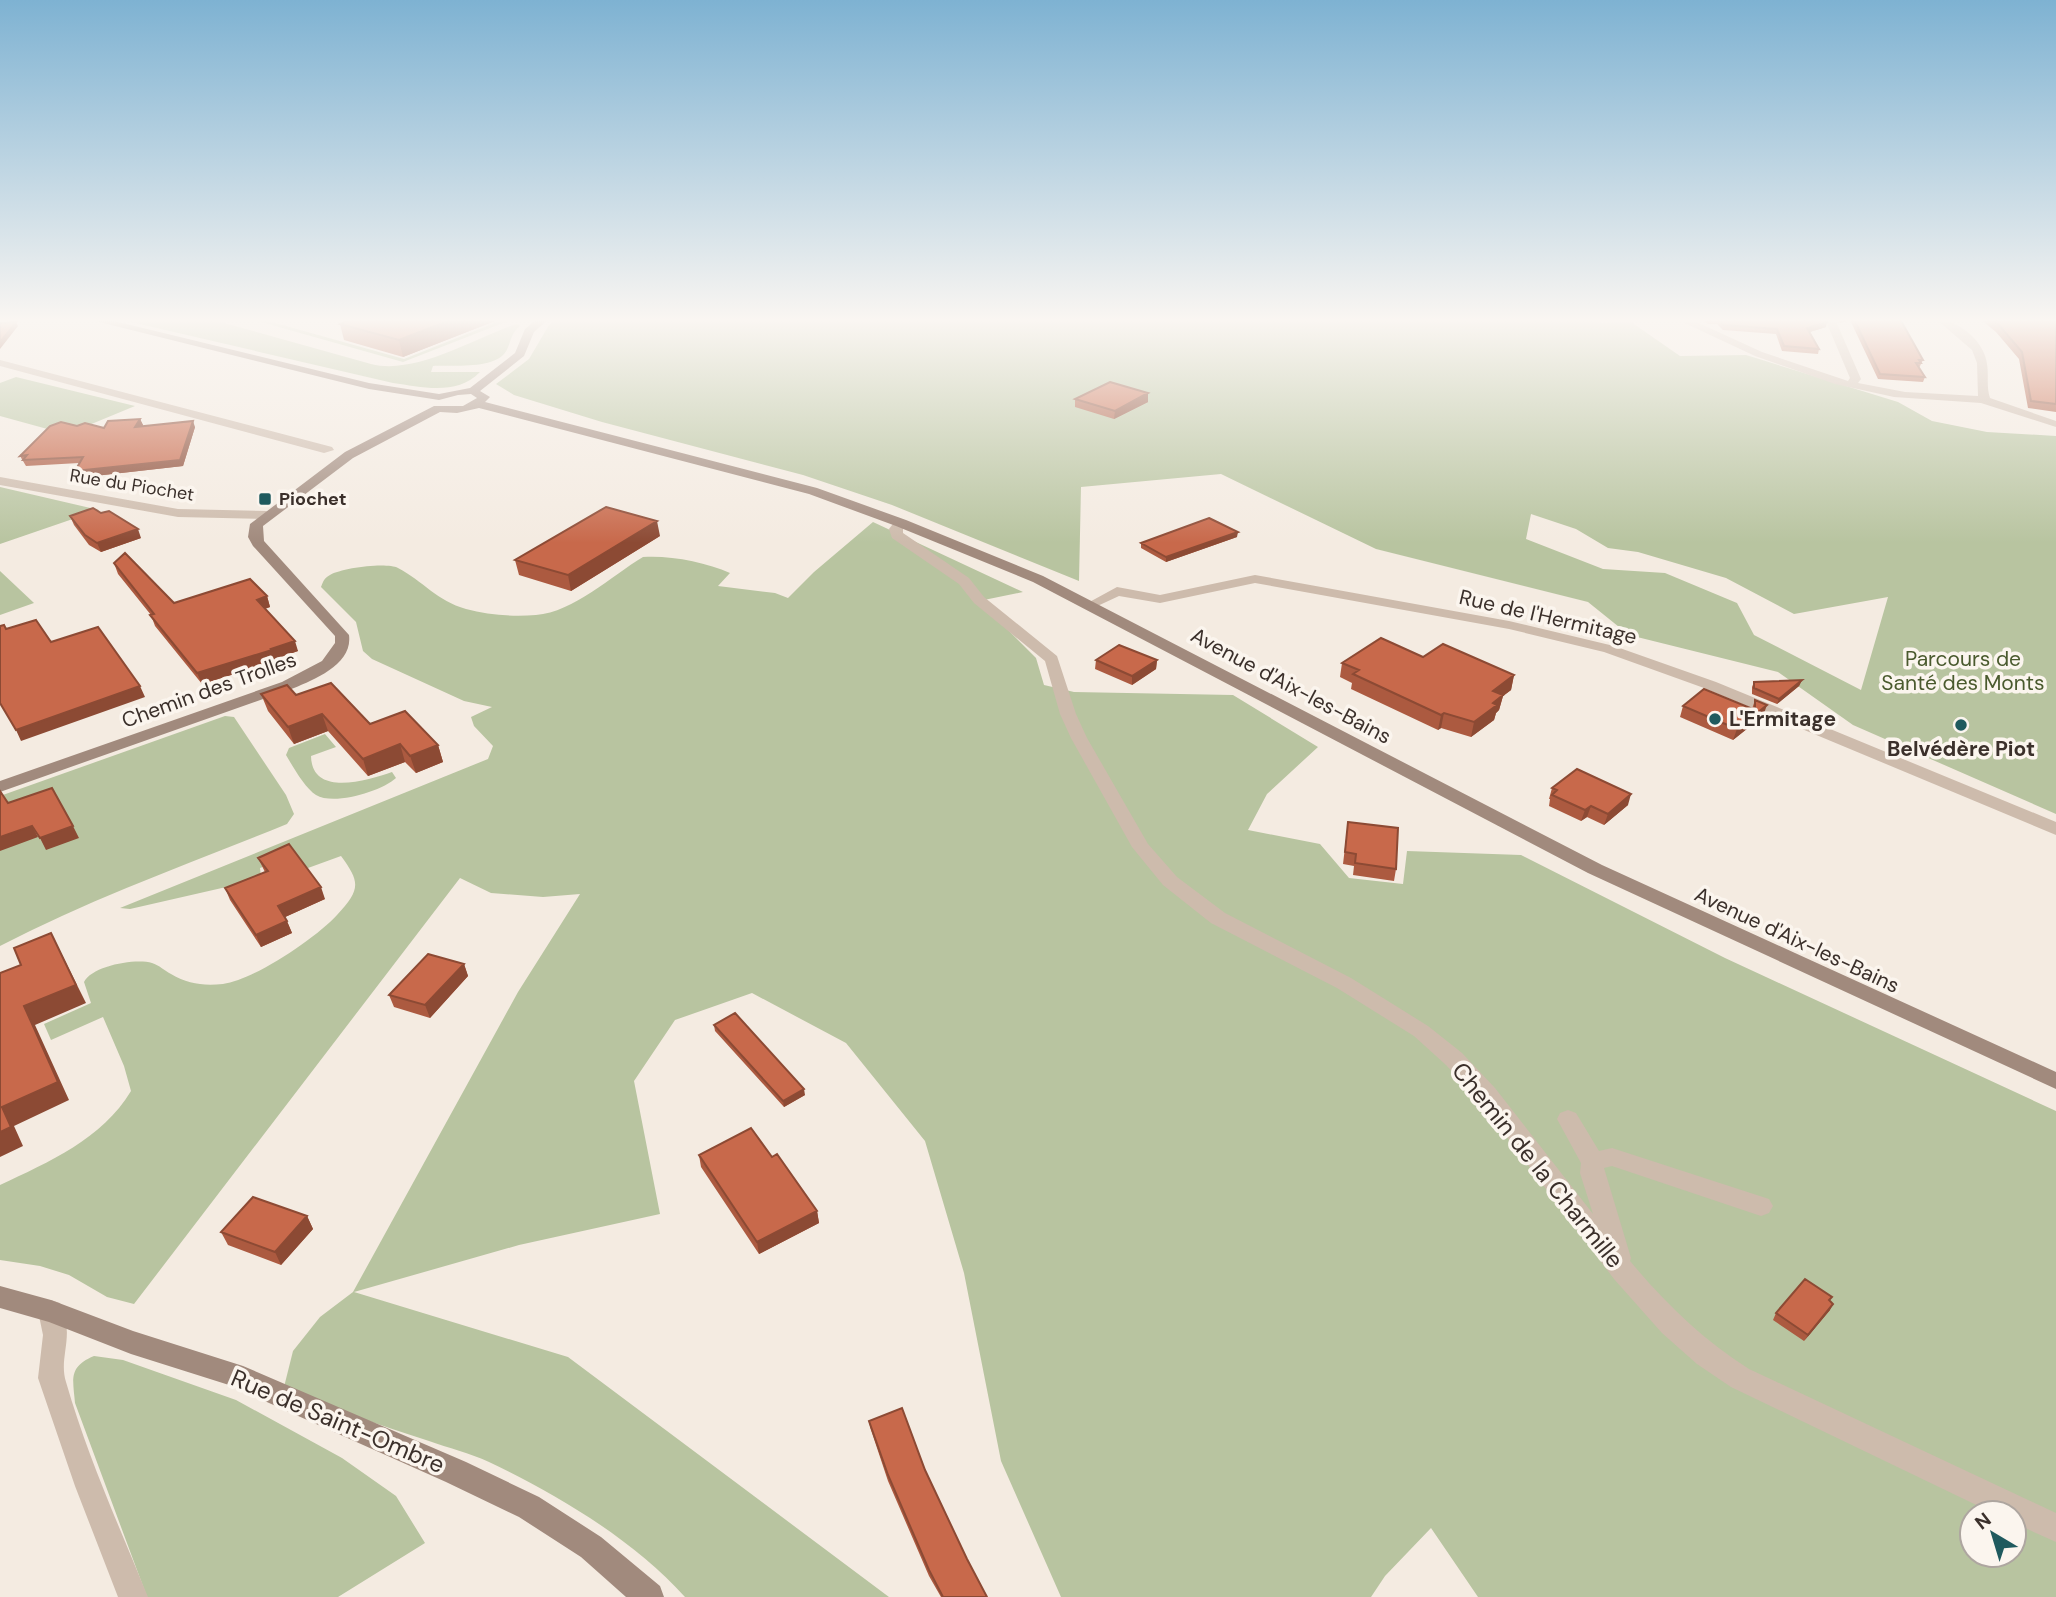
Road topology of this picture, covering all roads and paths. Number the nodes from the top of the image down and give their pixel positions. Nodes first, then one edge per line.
1 (115, 394) edge
2 (401, 394) edge
3 (454, 394) edge
4 (462, 394) edge
5 (480, 394) edge
6 (1894, 394) edge
7 (1982, 394) edge
8 (475, 398) junction
9 (1985, 401) junction
10 (438, 402) junction
11 (2056, 424) edge
12 (328, 450) dead end
13 (0, 481) edge
14 (266, 515) junction
15 (901, 523) junction
16 (1091, 605) junction
17 (0, 787) edge
18 (2056, 829) edge
19 (2056, 1081) edge
20 (1568, 1119) dead end
21 (1593, 1162) junction
22 (1761, 1206) dead end
23 (1623, 1271) junction
24 (0, 1297) edge
25 (51, 1311) junction
26 (2056, 1528) edge
27 (133, 1597) edge
28 (649, 1597) edge

1 - 12 street
2 - 10 main road, Avenue d'Aix-les-Bains
3 - 10 main road, Avenue d'Aix-les-Bains
4 - 8 main road, Avenue d'Aix-les-Bains
5 - 8 main road
6 - 9 street
7 - 9 street
8 - 10 main road, Avenue d'Aix-les-Bains
8 - 15 main road, Avenue d'Aix-les-Bains
9 - 11 street
10 - 14 main road
13 - 14 street, Rue du Piochet
14 - 17 main road, Chemin des Trolles
15 - 16 main road, Avenue d'Aix-les-Bains
15 - 23 street, Chemin de la Charmille
16 - 18 street, Rue de l'Hermitage
16 - 19 main road, Avenue d'Aix-les-Bains
20 - 21 street
21 - 22 street
21 - 23 street
23 - 26 street, Chemin de la Charmille
24 - 25 main road, Rue de Saint-Ombre
25 - 27 street
25 - 28 main road, Rue de Saint-Ombre

